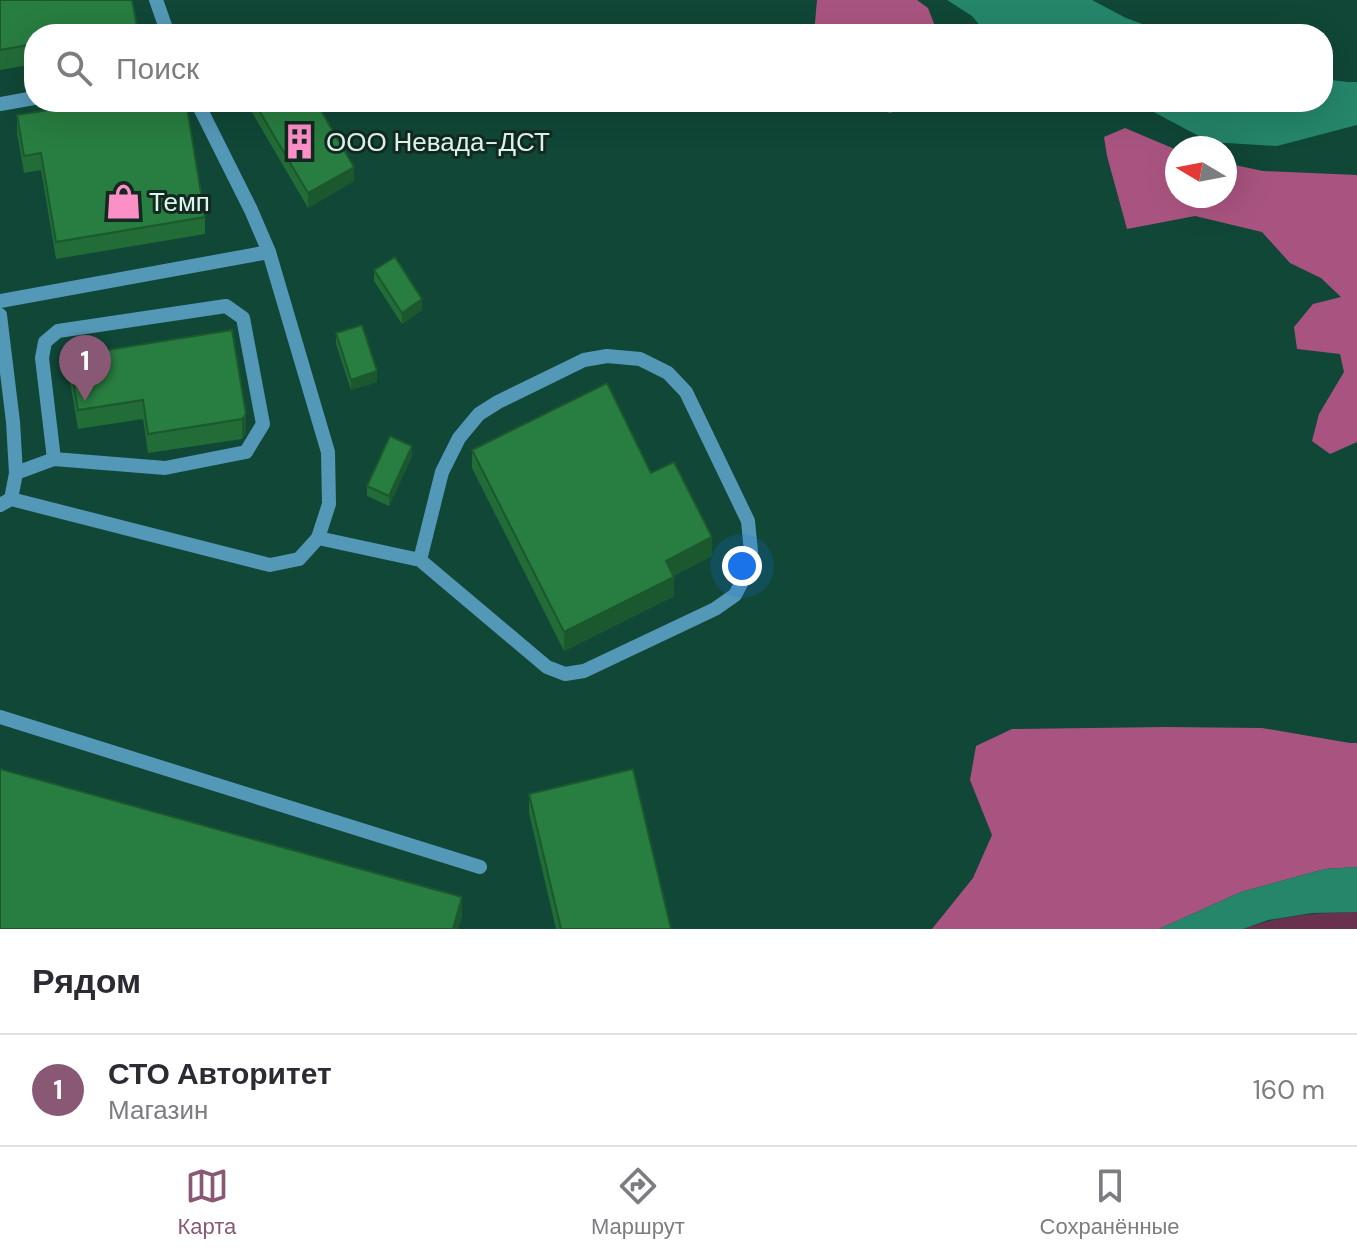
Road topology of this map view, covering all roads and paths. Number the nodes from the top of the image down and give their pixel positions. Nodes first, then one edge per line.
1 (156, 0) edge
2 (164, 24) edge
3 (24, 100) edge
4 (0, 104) edge
5 (202, 112) edge
6 (269, 252) junction
7 (0, 301) edge
8 (0, 315) edge
9 (54, 459) junction
10 (16, 473) junction
11 (6, 502) edge
12 (318, 538) junction
13 (420, 560) junction
14 (0, 717) edge
15 (480, 867) dead end

1 - 2 lane
3 - 4 lane
5 - 6 lane
6 - 7 lane
6 - 12 lane
8 - 10 lane
9 - 9 lane
9 - 10 lane
10 - 11 lane
11 - 12 lane
12 - 13 lane
13 - 13 lane
14 - 15 lane

